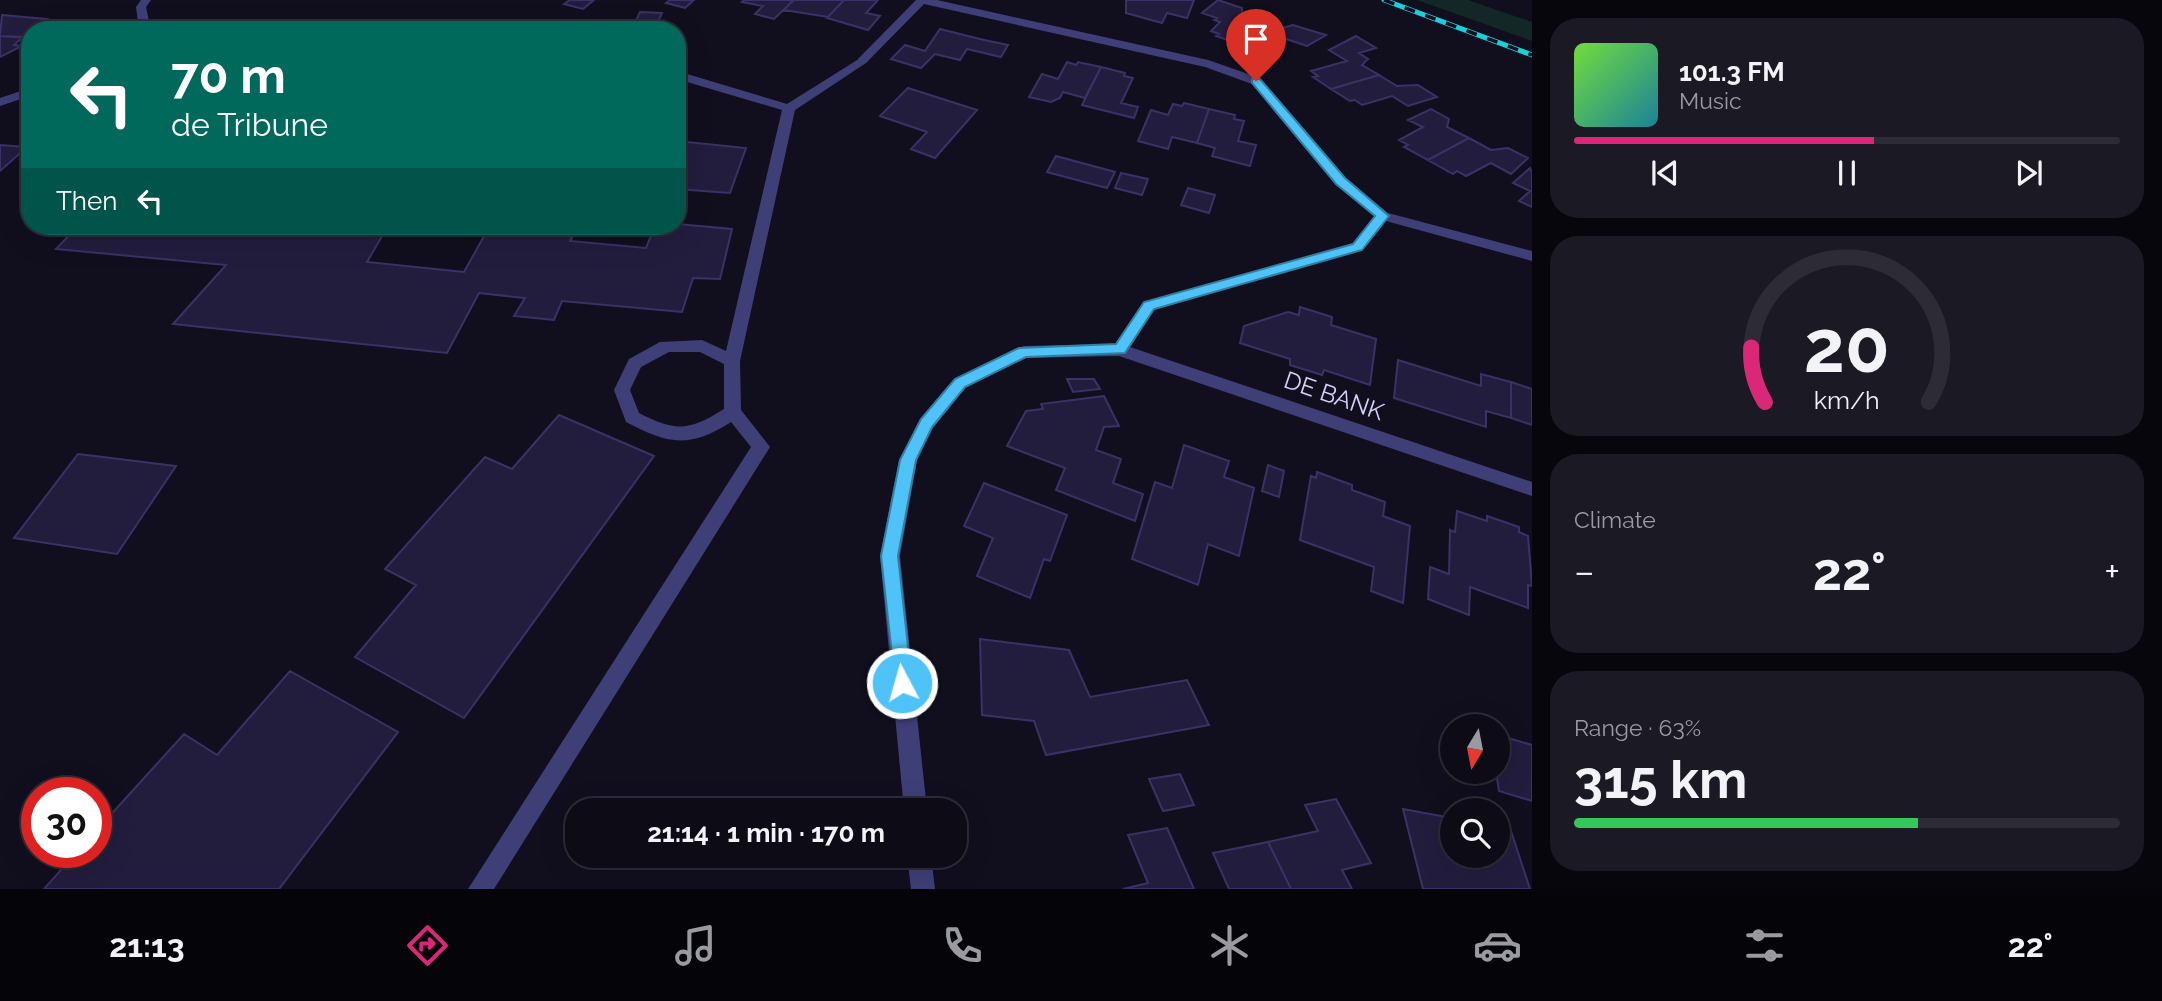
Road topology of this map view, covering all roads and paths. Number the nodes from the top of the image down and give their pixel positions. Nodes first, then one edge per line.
1 (146, 0) edge
2 (143, 21) edge
3 (686, 78) edge
4 (21, 95) edge
5 (0, 102) edge
6 (789, 108) junction
7 (1383, 216) junction
8 (1532, 256) edge
9 (1120, 350) junction
10 (732, 361) junction
11 (733, 412) junction
12 (1532, 489) edge
13 (914, 798) edge
14 (920, 868) edge
15 (480, 889) edge
16 (923, 889) edge

1 - 2 street
3 - 6 street
4 - 5 street
6 - 7 street
6 - 10 street
7 - 8 street
7 - 9 street
9 - 12 street, DE BANK
9 - 13 street, DE BANK
10 - 11 street
10 - 11 street
11 - 15 street
14 - 16 street

